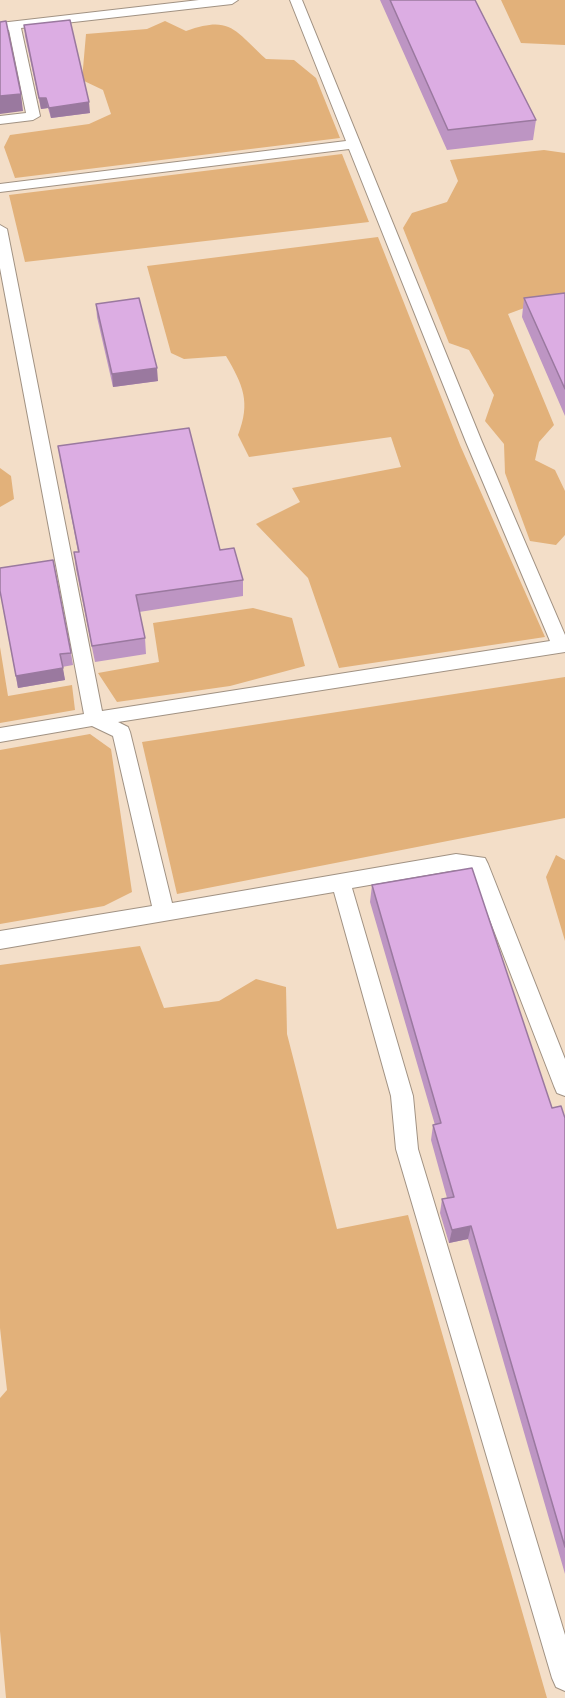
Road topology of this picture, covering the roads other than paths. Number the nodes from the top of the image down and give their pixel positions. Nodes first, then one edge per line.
1 (232, 0) edge
2 (296, 0) edge
3 (7, 26) edge
4 (0, 120) edge
5 (356, 144) junction
6 (0, 188) edge
7 (0, 229) edge
8 (563, 645) edge
9 (94, 719) junction
10 (0, 735) edge
11 (340, 883) junction
12 (164, 913) junction
13 (0, 940) edge
14 (565, 1086) edge
15 (565, 1678) edge

1 - 3 lane
2 - 5 lane
3 - 4 lane
5 - 6 lane
5 - 8 lane
7 - 9 lane
8 - 9 lane
9 - 10 lane
9 - 12 lane
11 - 12 lane
11 - 14 lane
11 - 15 lane
12 - 13 lane

